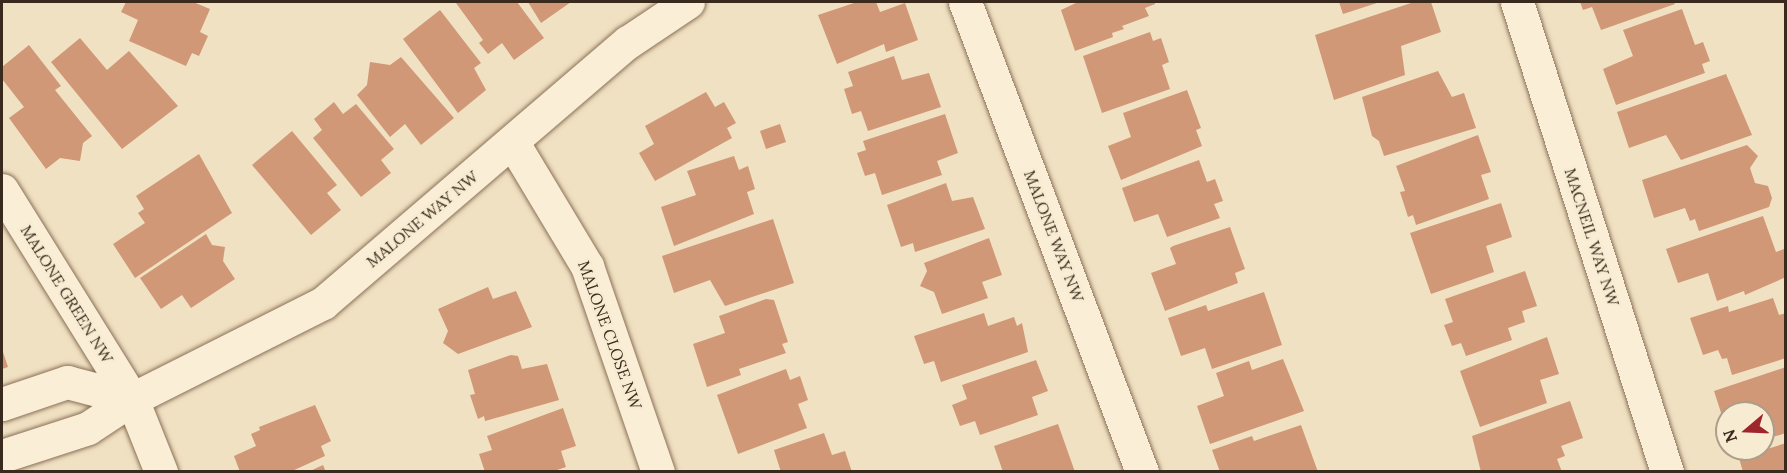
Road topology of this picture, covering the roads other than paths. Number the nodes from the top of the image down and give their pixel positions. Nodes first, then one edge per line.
1 (688, 2) edge
2 (965, 2) edge
3 (1517, 2) edge
4 (513, 143) junction
5 (2, 190) edge
6 (132, 399) junction
7 (2, 404) edge
8 (2, 456) edge
9 (161, 471) edge
10 (658, 471) edge
11 (1142, 471) edge
12 (1667, 471) edge

1 - 4 street, MALONE WAY NW
2 - 11 street, MALONE WAY NW
3 - 12 street, MACNEIL WAY NW
4 - 6 street, MALONE WAY NW
4 - 10 street, MALONE CLOSE NW
5 - 6 street, MALONE GREEN NW
6 - 7 street
6 - 8 street, MALONE WAY NW
6 - 9 street, MALONE GREEN NW

